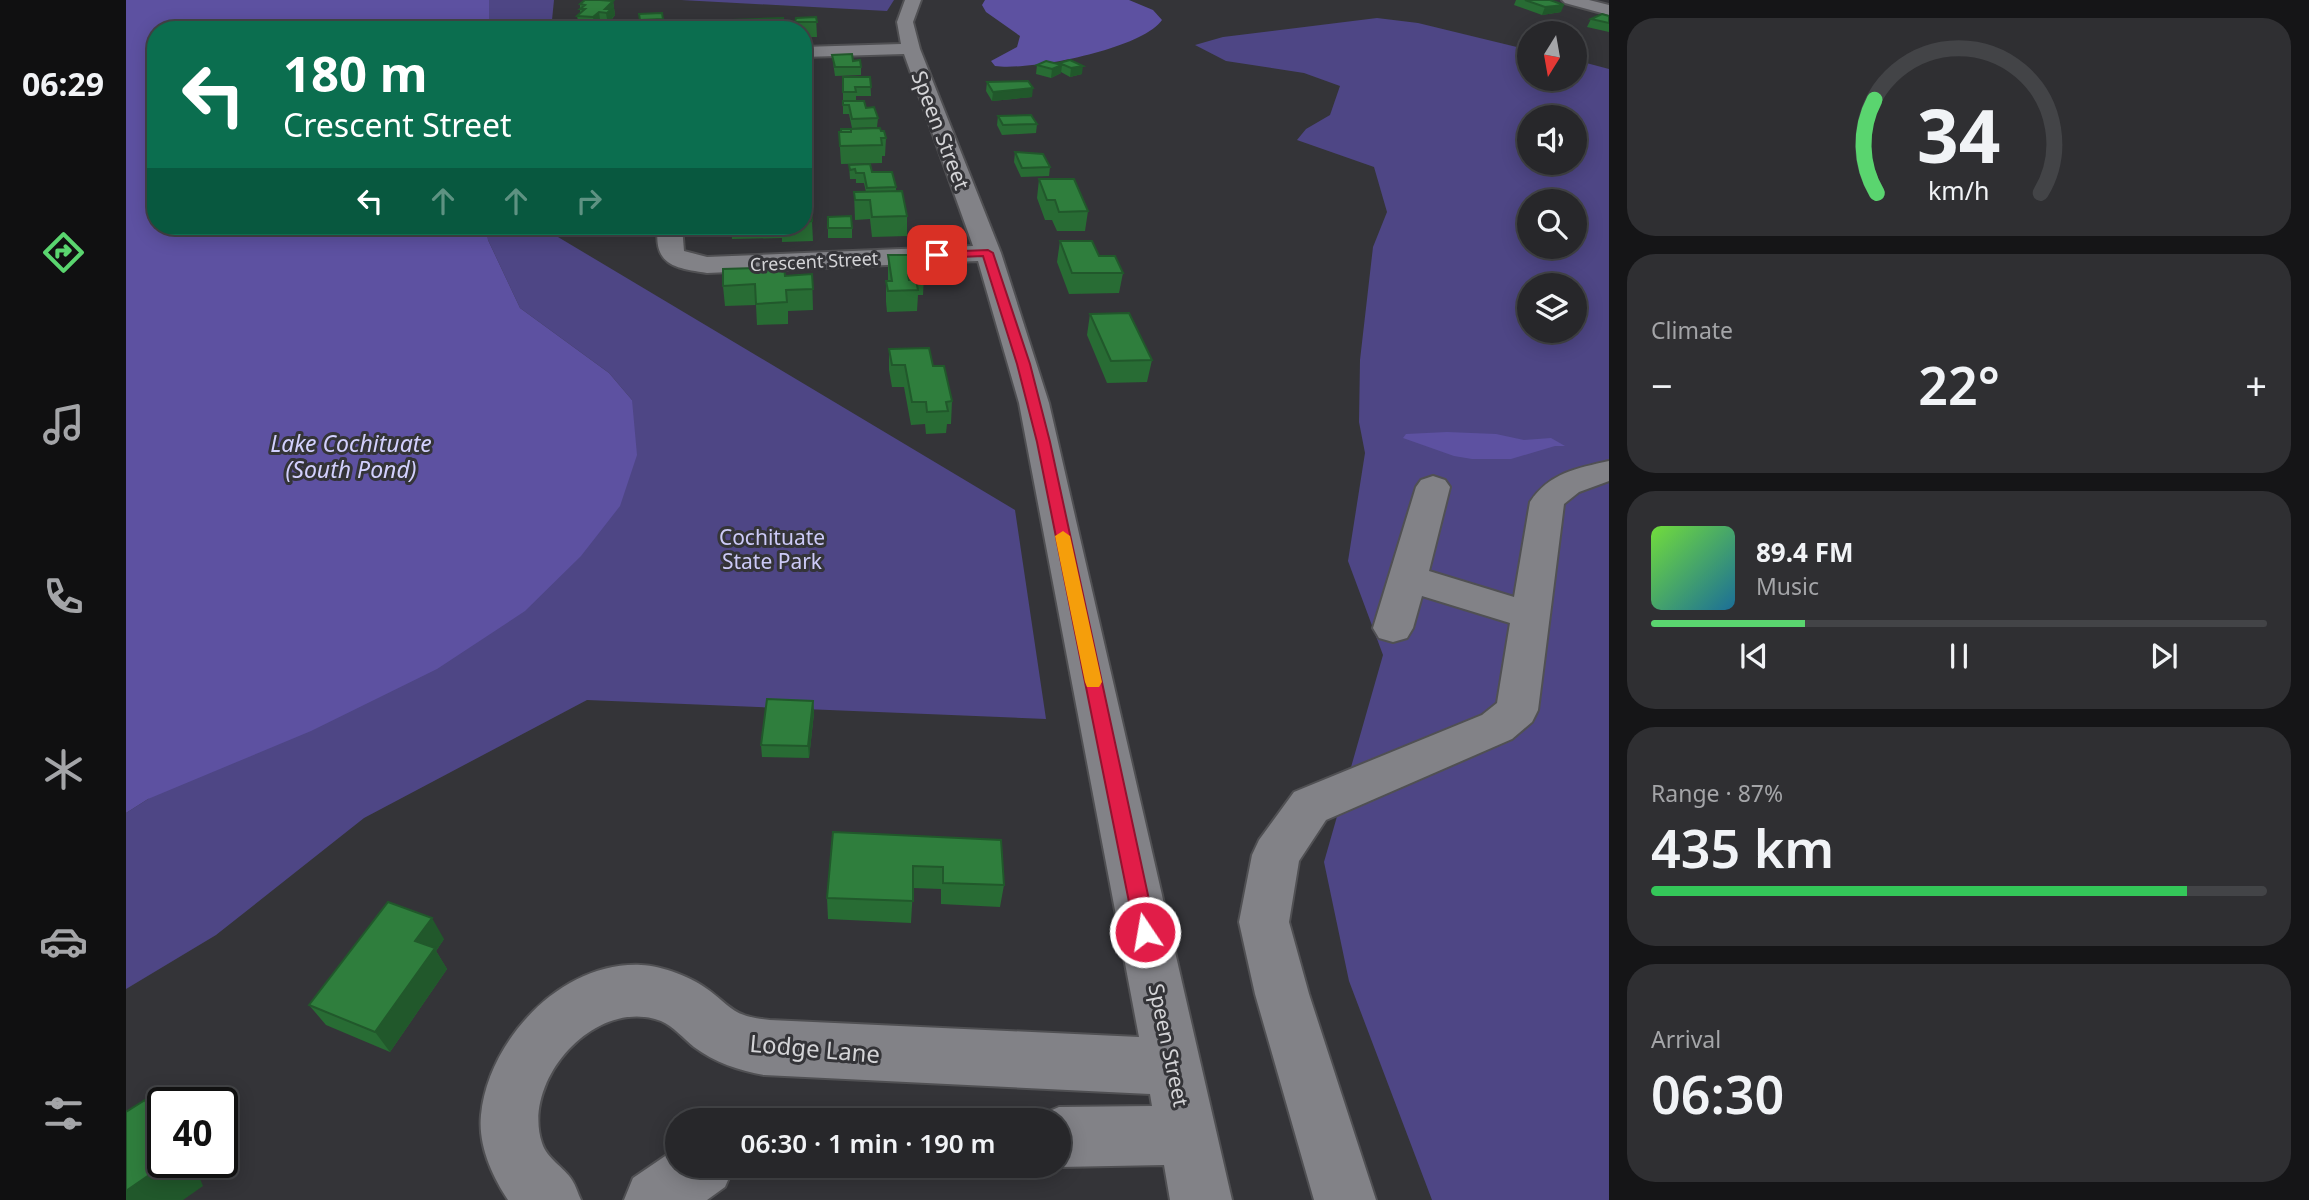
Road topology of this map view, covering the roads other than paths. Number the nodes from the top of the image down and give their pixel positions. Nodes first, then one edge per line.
1 (913, 0) edge
2 (1570, 0) edge
3 (1609, 10) edge
4 (911, 48) junction
5 (812, 52) edge
6 (670, 235) edge
7 (988, 253) junction
8 (1609, 471) edge
9 (1433, 486) dead end
10 (1408, 578) junction
11 (1531, 616) junction
12 (1393, 628) dead end
13 (1174, 1068) junction
14 (1188, 1135) junction
15 (1071, 1137) edge
16 (687, 1178) edge
17 (550, 1200) edge
18 (655, 1200) edge
19 (1201, 1200) edge
20 (1345, 1200) edge

1 - 4 street, Speen Street
2 - 3 street
4 - 5 street
4 - 7 street, Speen Street
6 - 7 street, Crescent Street
7 - 13 street, Speen Street
8 - 11 street
9 - 10 street
10 - 11 street
10 - 12 street
11 - 20 street
13 - 14 street, Speen Street
13 - 17 street, Lodge Lane
14 - 15 street
14 - 19 street, Speen Street
16 - 18 street

